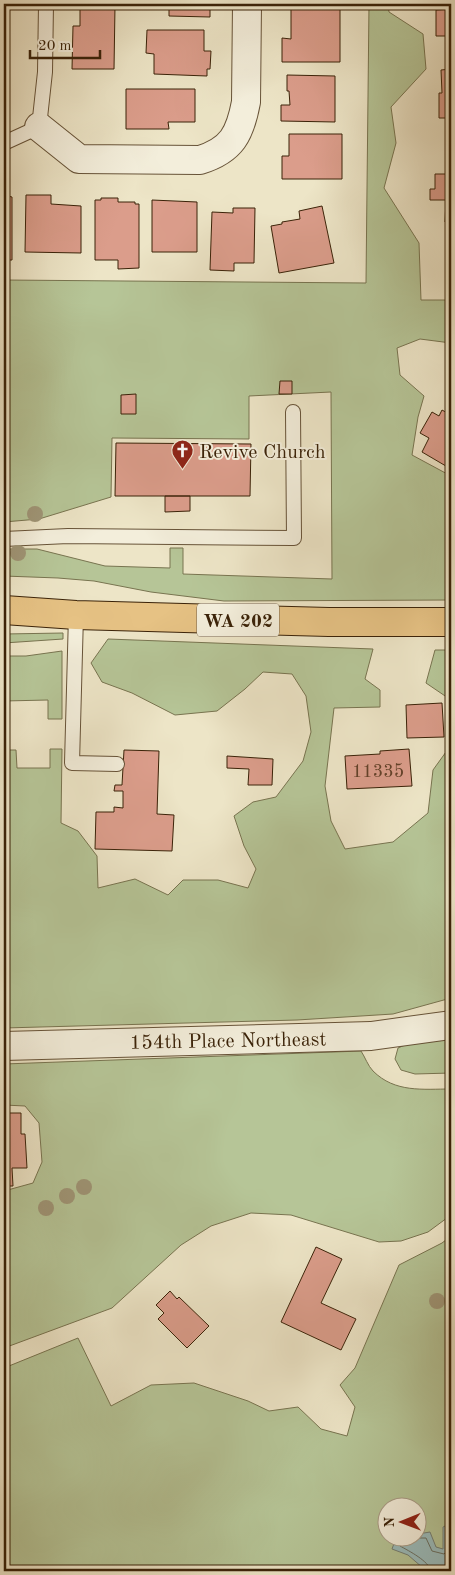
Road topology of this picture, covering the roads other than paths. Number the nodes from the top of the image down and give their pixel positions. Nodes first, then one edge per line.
1 (46, 4) edge
2 (247, 4) edge
3 (39, 127) junction
4 (4, 142) edge
5 (292, 412) dead end
6 (4, 539) edge
7 (4, 610) edge
8 (76, 615) junction
9 (451, 622) edge
10 (117, 764) dead end
11 (451, 1025) edge
12 (4, 1046) edge

1 - 3 lane
2 - 3 street
3 - 4 lane
5 - 6 lane
7 - 8 main road, WA 202
8 - 9 main road, WA 202
8 - 10 lane
11 - 12 street, 154th Place Northeast

